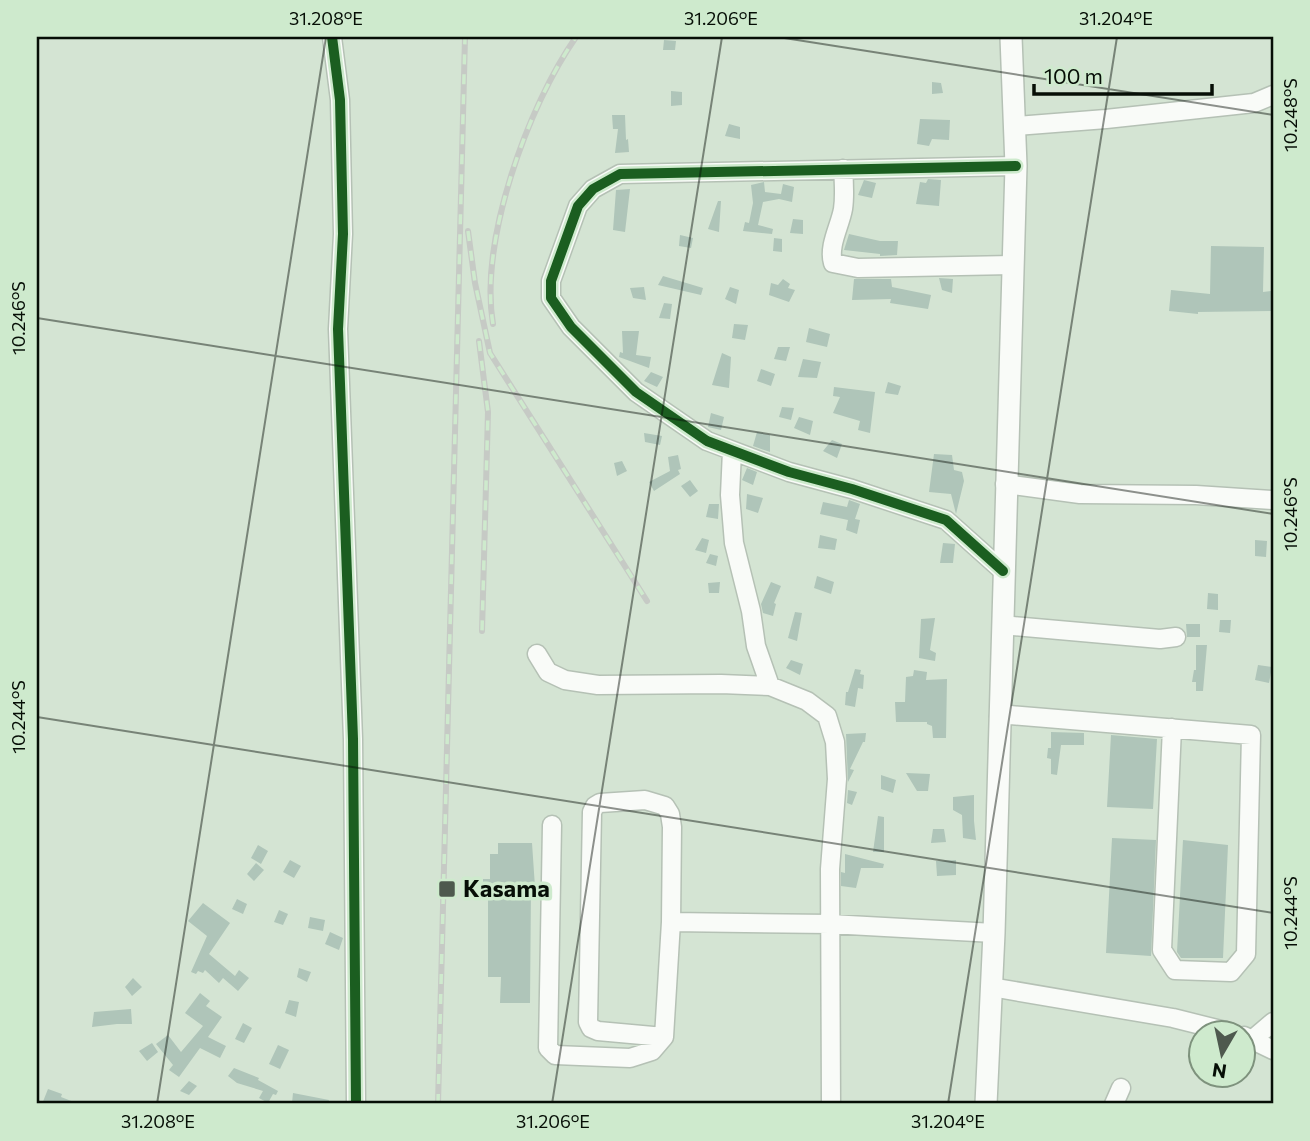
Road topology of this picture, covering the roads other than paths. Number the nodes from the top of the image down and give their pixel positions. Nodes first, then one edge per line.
1 (332, 37) edge
2 (1012, 37) edge
3 (1273, 95) edge
4 (1016, 126) junction
5 (1016, 166) junction
6 (843, 169) junction
7 (1012, 265) junction
8 (732, 451) junction
9 (1005, 484) junction
10 (1273, 500) edge
11 (1003, 571) junction
12 (1002, 625) junction
13 (1176, 637) dead end
14 (537, 654) dead end
15 (770, 686) junction
16 (999, 716) junction
17 (1172, 728) junction
18 (552, 825) dead end
19 (671, 922) junction
20 (830, 925) junction
21 (994, 933) junction
22 (991, 987) junction
23 (1273, 1021) edge
24 (1188, 1022) edge
25 (1258, 1031) edge
26 (664, 1037) junction
27 (356, 1104) edge
28 (831, 1104) edge
29 (986, 1104) edge

1 - 27 street
2 - 4 main road
3 - 4 street
4 - 5 main road
5 - 6 street
5 - 7 main road
6 - 7 street
6 - 8 street
7 - 9 main road
8 - 11 street
8 - 15 street
9 - 10 street
9 - 11 main road
11 - 12 main road
12 - 13 street
12 - 16 main road
14 - 15 street
15 - 20 street
16 - 17 street
16 - 21 main road
17 - 17 street
18 - 26 street
19 - 20 street
19 - 26 street
19 - 26 street
20 - 21 street
20 - 28 street
21 - 22 main road
22 - 24 street
22 - 29 main road
23 - 25 street

